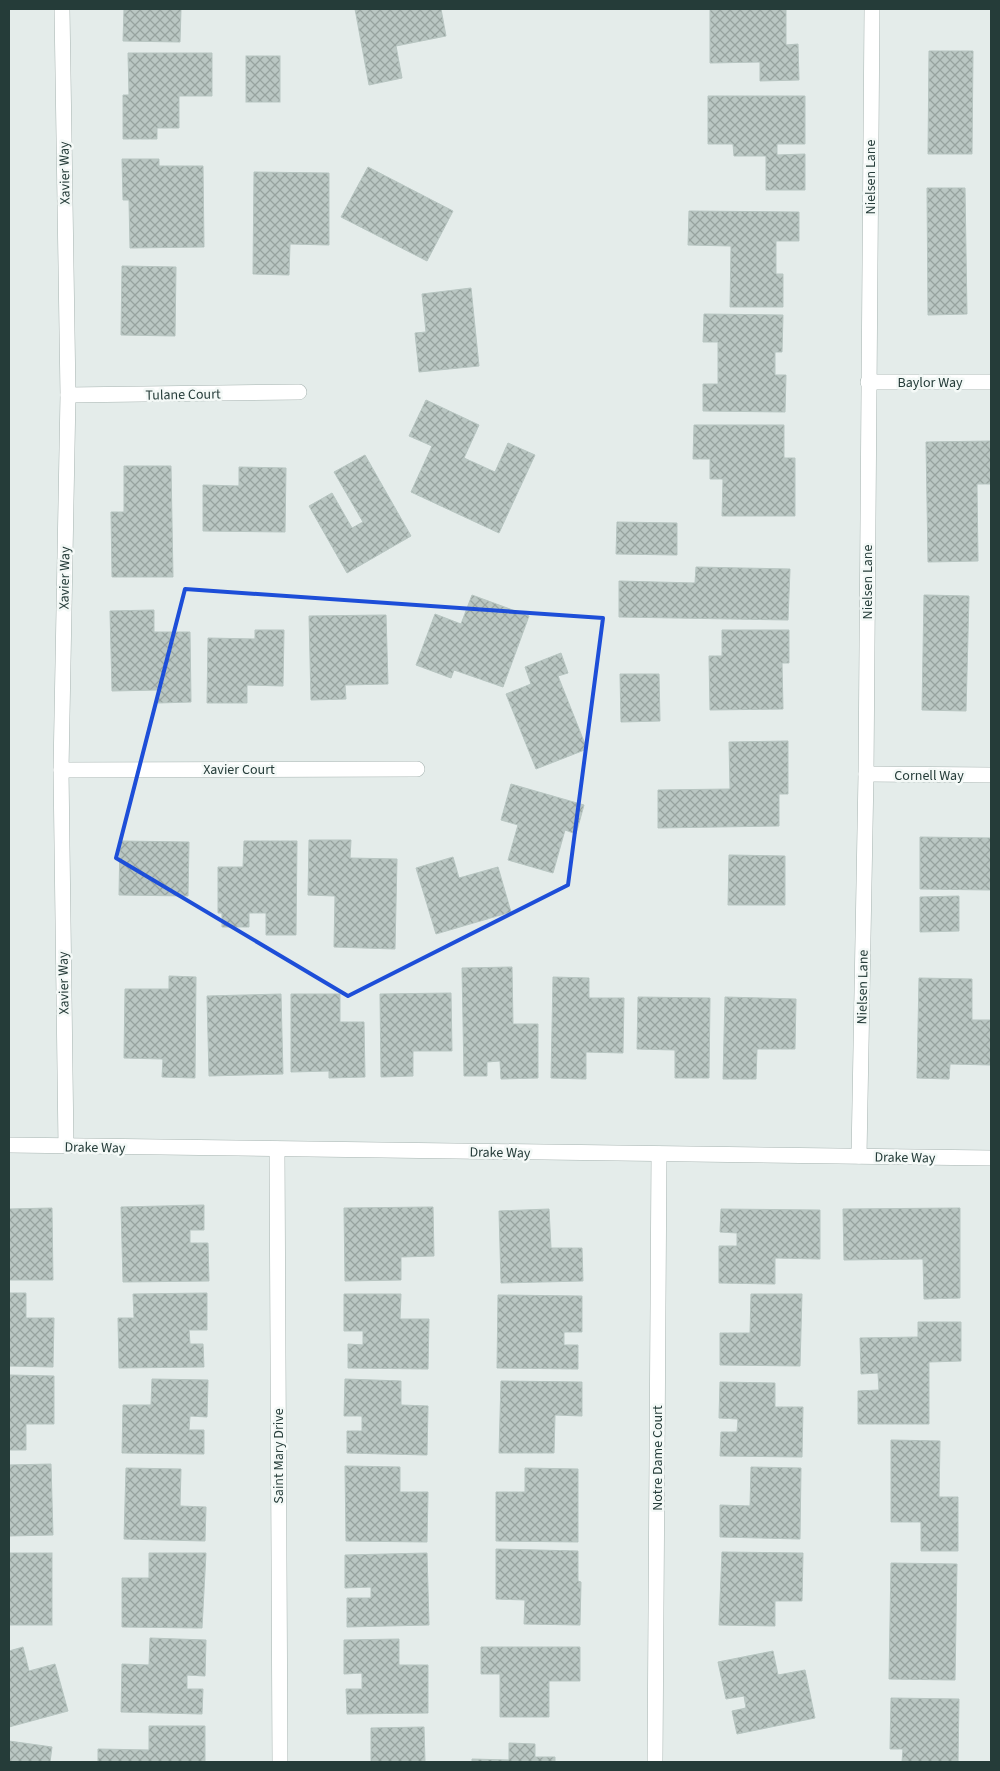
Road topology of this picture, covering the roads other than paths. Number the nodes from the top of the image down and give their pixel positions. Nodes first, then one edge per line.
1 (62, 9) edge
2 (872, 9) edge
3 (868, 382) junction
4 (991, 382) edge
5 (298, 392) dead end
6 (68, 395) junction
7 (417, 769) dead end
8 (61, 770) junction
9 (866, 774) junction
10 (991, 775) edge
11 (9, 1145) edge
12 (66, 1146) junction
13 (277, 1149) junction
14 (659, 1154) junction
15 (859, 1156) junction
16 (991, 1158) edge
17 (280, 1762) edge
18 (655, 1762) edge

1 - 6 street, Xavier Way
2 - 3 street, Nielsen Lane
3 - 4 street, Baylor Way
3 - 9 street, Nielsen Lane
5 - 6 street, Tulane Court
6 - 8 street, Xavier Way
7 - 8 street, Xavier Court
8 - 12 street, Xavier Way
9 - 10 street, Cornell Way
9 - 15 street, Nielsen Lane
11 - 12 street, Drake Way
12 - 13 street, Drake Way
13 - 14 street, Drake Way
13 - 17 street, Saint Mary Drive
14 - 15 street, Drake Way
14 - 18 street, Notre Dame Court
15 - 16 street, Drake Way

